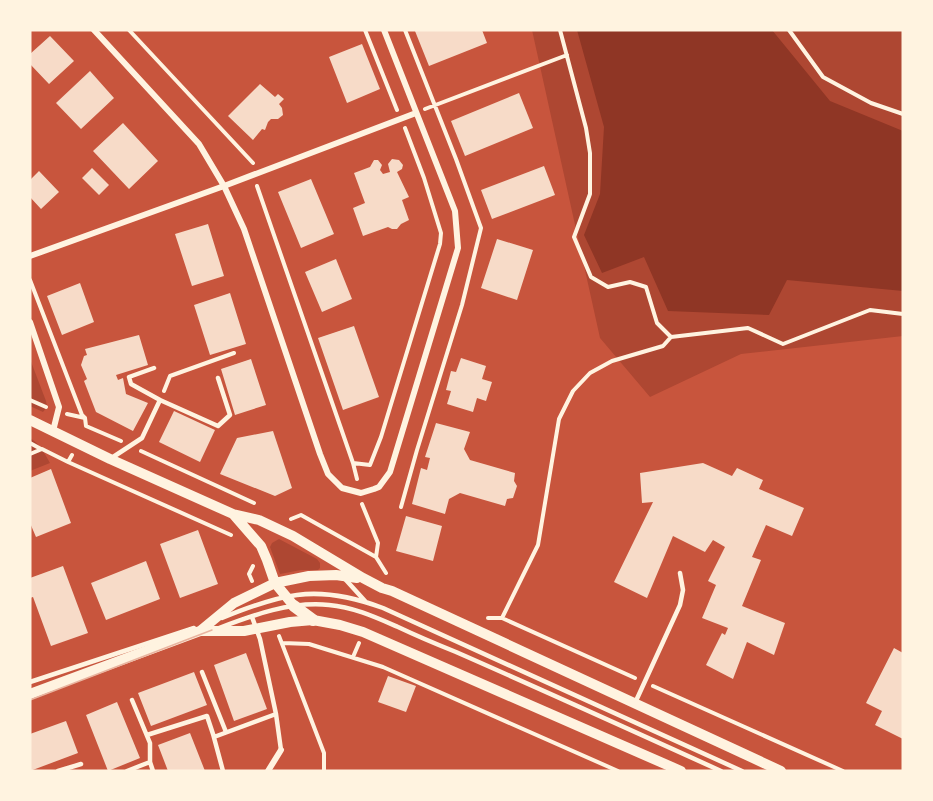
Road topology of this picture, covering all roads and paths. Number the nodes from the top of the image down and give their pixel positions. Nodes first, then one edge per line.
1 (94, 30) edge
2 (129, 30) edge
3 (364, 30) edge
4 (384, 30) edge
5 (560, 30) edge
6 (789, 30) edge
7 (567, 55) junction
8 (416, 112) junction
9 (903, 114) edge
10 (401, 119) junction
11 (261, 171) junction
12 (224, 186) junction
13 (30, 256) edge
14 (30, 280) edge
15 (903, 314) edge
16 (30, 322) edge
17 (671, 337) junction
18 (234, 353) dead end
19 (153, 368) dead end
20 (218, 378) dead end
21 (160, 399) junction
22 (30, 420) edge
23 (53, 431) junction
24 (30, 443) edge
25 (130, 445) junction
26 (42, 449) dead end
27 (110, 459) junction
28 (68, 462) dead end
29 (353, 463) junction
30 (361, 493) junction
31 (259, 505) dead end
32 (233, 514) junction
33 (290, 519) dead end
34 (236, 537) dead end
35 (321, 552) junction
36 (376, 557) junction
37 (680, 573) dead end
38 (249, 574) dead end
39 (341, 575) junction
40 (388, 576) dead end
41 (363, 579) junction
42 (275, 583) junction
43 (257, 591) junction
44 (290, 602) junction
45 (365, 602) junction
46 (252, 617) junction
47 (478, 618) dead end
48 (502, 618) junction
49 (313, 620) junction
50 (273, 625) junction
51 (211, 627) junction
52 (256, 628) junction
53 (283, 643) junction
54 (202, 672) dead end
55 (30, 682) edge
56 (645, 682) junction
57 (30, 694) edge
58 (132, 700) dead end
59 (635, 703) junction
60 (276, 714) junction
61 (212, 732) junction
62 (226, 732) junction
63 (147, 735) junction
64 (280, 750) joint
65 (150, 762) junction
66 (81, 764) dead end
67 (72, 769) edge
68 (58, 771) edge
69 (128, 771) edge
70 (153, 771) edge
71 (223, 771) edge
72 (268, 771) edge
73 (324, 771) edge
74 (618, 771) edge
75 (681, 771) edge
76 (721, 771) edge
77 (742, 771) edge
78 (781, 771) edge
79 (843, 771) edge

1 - 12 street
2 - 11 path
3 - 10 path
4 - 8 street
5 - 7 path
6 - 9 path
7 - 8 path
7 - 17 path
8 - 10 street
8 - 30 street
10 - 11 street
10 - 29 path
11 - 12 street
11 - 29 path
12 - 13 street
12 - 30 street
14 - 25 path
15 - 17 path
16 - 23 street
17 - 48 path
18 - 21 path
19 - 21 lane
20 - 21 lane
21 - 25 lane
22 - 23 street
23 - 27 street
24 - 26 path
25 - 27 lane
25 - 31 path
27 - 32 street
28 - 34 path
29 - 30 path
30 - 36 path
32 - 35 street
32 - 42 street
33 - 36 path
35 - 39 lane
35 - 41 street
36 - 40 path
37 - 56 lane
38 - 43 path
39 - 41 street
39 - 42 street
39 - 45 lane
41 - 59 street
42 - 43 street
42 - 44 street
43 - 51 street
44 - 45 lane
44 - 46 lane
44 - 49 main road
44 - 51 lane
44 - 76 lane
45 - 77 lane
46 - 51 lane
46 - 52 lane
47 - 48 path
48 - 56 path
49 - 50 street
49 - 75 street
50 - 52 street
50 - 53 path
51 - 52 street
51 - 55 lane
51 - 57 street
52 - 60 lane
53 - 73 path
53 - 74 path
54 - 62 lane
56 - 59 lane
56 - 79 path
58 - 63 lane
59 - 78 street
60 - 62 lane
60 - 64 lane
61 - 62 lane
61 - 63 lane
61 - 71 lane
63 - 65 lane
64 - 72 street
65 - 69 lane
65 - 70 lane
66 - 67 lane
67 - 68 lane

